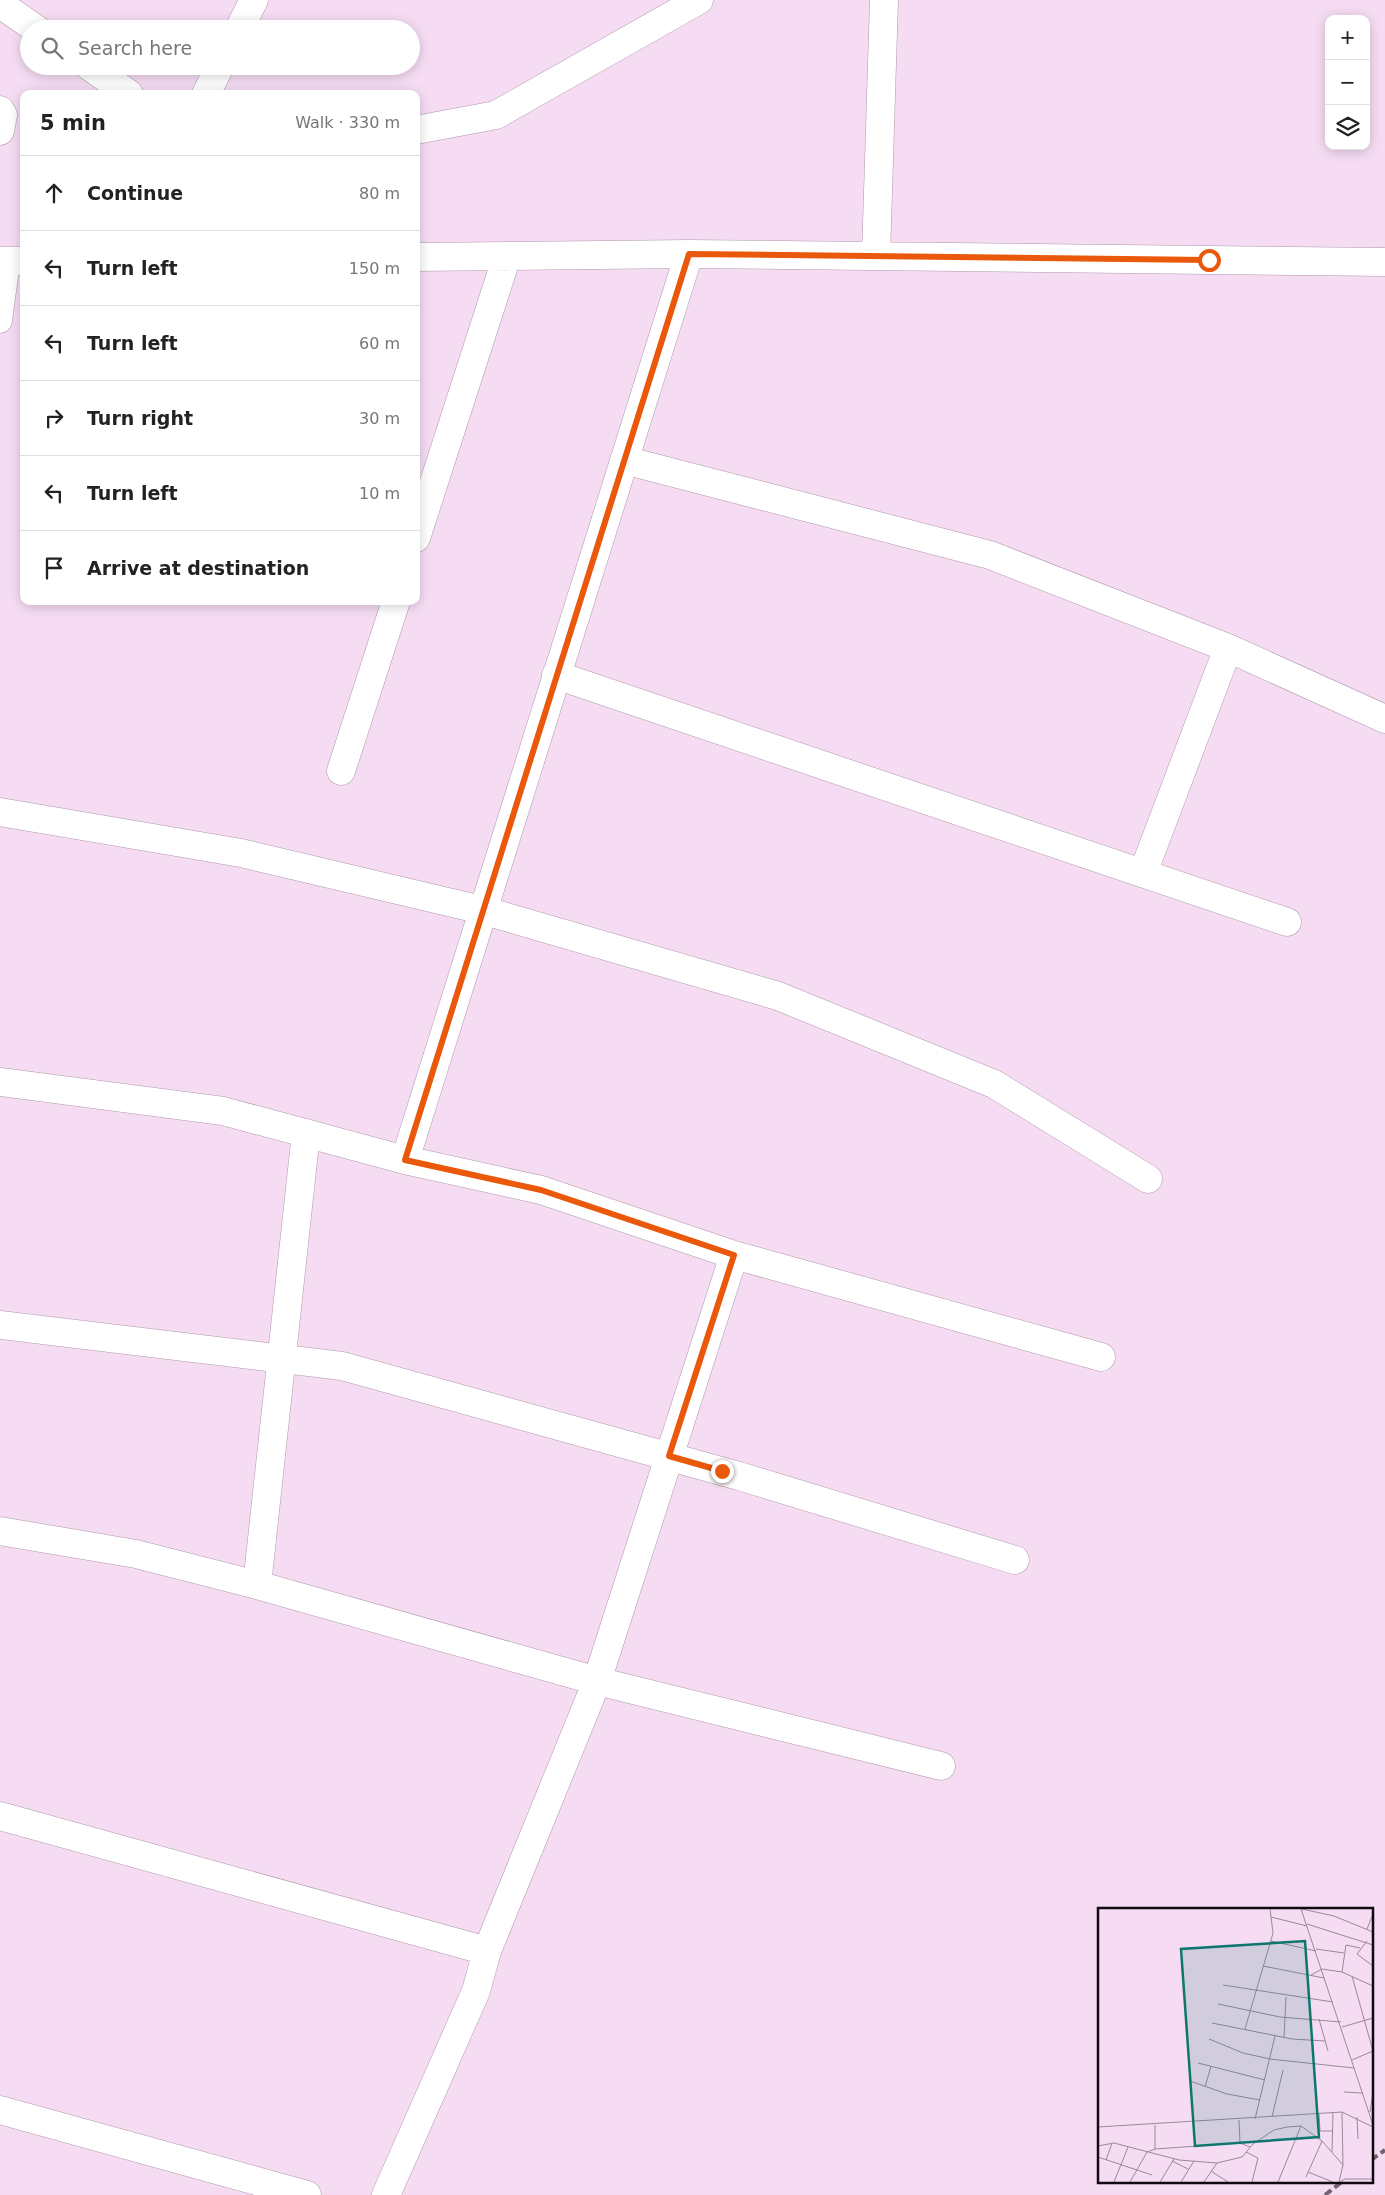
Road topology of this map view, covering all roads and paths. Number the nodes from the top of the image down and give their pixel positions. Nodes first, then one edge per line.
1 (254, 0) edge
2 (699, 0) edge
3 (884, 0) edge
4 (0, 4) edge
5 (23, 20) edge
6 (244, 20) edge
7 (102, 75) edge
8 (216, 75) edge
9 (123, 90) edge
10 (208, 90) edge
11 (0, 110) edge
12 (420, 129) edge
13 (0, 132) edge
14 (689, 254) junction
15 (507, 256) junction
16 (876, 256) junction
17 (420, 257) edge
18 (10, 261) edge
19 (1385, 262) edge
20 (0, 321) edge
21 (624, 460) junction
22 (420, 526) edge
23 (395, 605) edge
24 (1228, 648) junction
25 (556, 675) junction
26 (1385, 719) edge
27 (342, 771) dead end
28 (0, 812) edge
29 (1142, 873) junction
30 (482, 910) junction
31 (1287, 922) dead end
32 (0, 1082) edge
33 (306, 1133) junction
34 (405, 1160) junction
35 (1148, 1179) dead end
36 (734, 1255) junction
37 (0, 1325) edge
38 (1101, 1357) dead end
39 (282, 1358) junction
40 (669, 1456) junction
41 (0, 1531) edge
42 (1015, 1560) dead end
43 (257, 1585) junction
44 (597, 1681) junction
45 (941, 1766) dead end
46 (0, 1816) edge
47 (488, 1951) junction
48 (0, 2110) edge
49 (308, 2195) edge
50 (386, 2195) edge

1 - 6 street
2 - 12 street
3 - 16 street
4 - 5 street
7 - 9 street
8 - 10 street
11 - 13 street
14 - 15 street
14 - 16 street
14 - 21 street
15 - 17 street
15 - 22 street
16 - 19 street
18 - 20 lane
21 - 24 street
21 - 25 street
23 - 27 street
24 - 26 street
24 - 29 street
25 - 29 street
25 - 30 street
28 - 30 street
29 - 31 street
30 - 34 street
30 - 35 street
32 - 33 street
33 - 34 street
33 - 39 street
34 - 36 street
36 - 38 street
36 - 40 street
37 - 39 street
39 - 40 street
39 - 43 street
40 - 42 street
40 - 44 street
41 - 43 street
43 - 44 street
44 - 45 street
44 - 47 street
46 - 47 street
47 - 50 street
48 - 49 street

